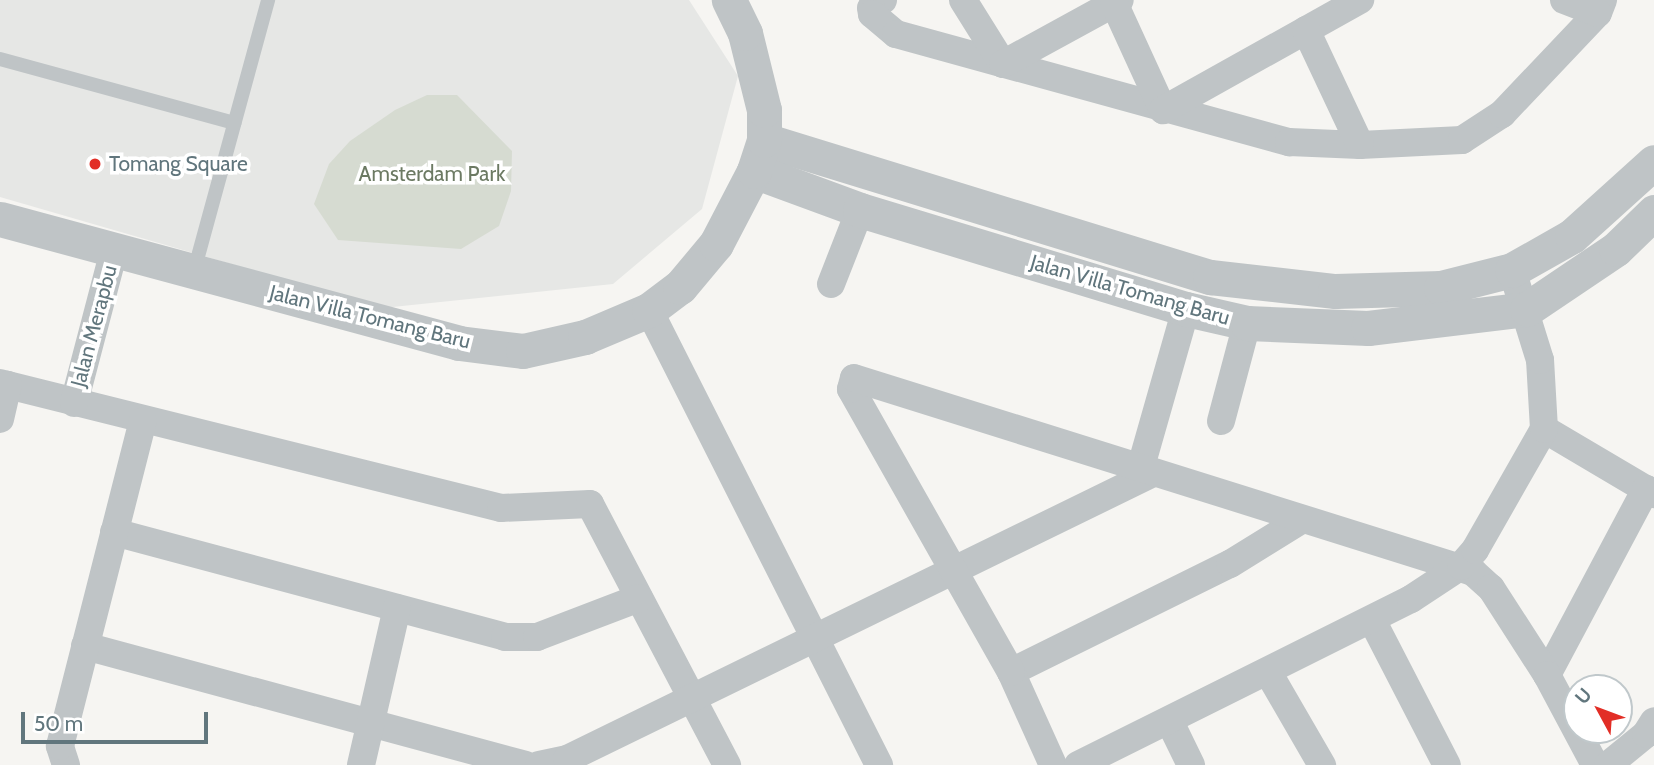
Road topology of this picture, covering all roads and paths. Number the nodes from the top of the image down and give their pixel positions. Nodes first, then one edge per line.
1 (268, 0) edge
2 (729, 0) edge
3 (883, 0) edge
4 (963, 0) edge
5 (1360, 0) edge
6 (1564, 0) edge
7 (1117, 2) edge
8 (1601, 6) edge
9 (1306, 30) junction
10 (0, 59) edge
11 (1003, 64) junction
12 (1163, 110) junction
13 (234, 123) junction
14 (1360, 145) junction
15 (759, 155) junction
16 (1654, 162) edge
17 (860, 210) junction
18 (1654, 212) edge
19 (0, 219) edge
20 (114, 250) junction
21 (1512, 270) junction
22 (194, 271) junction
23 (831, 284) dead end
24 (1186, 309) junction
25 (1527, 309) junction
26 (649, 310) junction
27 (1247, 323) junction
28 (4, 384) edge
29 (74, 403) junction
30 (0, 419) edge
31 (143, 421) junction
32 (1221, 421) dead end
33 (1544, 429) junction
34 (1145, 472) junction
35 (1650, 492) edge
36 (1301, 520) junction
37 (114, 531) junction
38 (1461, 566) junction
39 (955, 567) junction
40 (639, 598) junction
41 (397, 608) junction
42 (1372, 620) junction
43 (815, 638) junction
44 (85, 646) junction
45 (1012, 672) junction
46 (1268, 672) junction
47 (1547, 675) junction
48 (693, 699) junction
49 (1654, 721) edge
50 (1170, 722) junction
51 (369, 723) junction
52 (1654, 750) edge
53 (66, 765) edge
54 (360, 765) edge
55 (525, 765) edge
56 (539, 765) edge
57 (727, 765) edge
58 (879, 765) edge
59 (1053, 765) edge
60 (1078, 765) edge
61 (1191, 765) edge
62 (1322, 765) edge
63 (1447, 765) edge
64 (1595, 765) edge
65 (1608, 765) edge
66 (1636, 765) edge

1 - 13 lane
2 - 15 street, Jalan Villa Tomang Baru
3 - 11 street
4 - 11 street
5 - 9 street
6 - 8 street
7 - 11 street
7 - 12 street
8 - 14 street
9 - 12 street
9 - 14 street
10 - 13 lane
11 - 12 street
12 - 14 street
13 - 22 lane
15 - 17 street, Jalan Villa Tomang Baru
15 - 21 street, Jalan Villa Tomang Baru
15 - 26 street, Jalan Villa Tomang Baru
16 - 21 street, Jalan Villa Tomang Baru
17 - 23 street
17 - 24 street, Jalan Villa Tomang Baru
18 - 25 street, Jalan Villa Tomang Baru
19 - 20 street, Jalan Villa Tomang Baru
20 - 22 street, Jalan Villa Tomang Baru
20 - 29 street, Jalan Merapbu
21 - 25 street
22 - 26 street, Jalan Villa Tomang Baru
24 - 27 street, Jalan Villa Tomang Baru
24 - 34 street
25 - 27 street, Jalan Villa Tomang Baru
25 - 33 street
26 - 43 street
27 - 32 street
28 - 29 street
28 - 30 street
29 - 31 street
31 - 37 street
31 - 40 street
33 - 35 street
33 - 38 street
34 - 36 street
34 - 39 street
34 - 39 street
35 - 47 street
36 - 38 street
36 - 45 street
37 - 41 street
37 - 44 street
38 - 42 street
38 - 47 street
39 - 43 street
39 - 45 street
40 - 41 street
40 - 48 street
41 - 51 street
42 - 46 street
42 - 63 street
43 - 48 street
43 - 58 street
44 - 51 street
44 - 53 street
45 - 59 street
46 - 50 street
46 - 62 street
47 - 64 street
48 - 56 street
48 - 57 street
49 - 65 street
50 - 60 street
50 - 61 street
51 - 54 street
51 - 55 street
52 - 66 street

